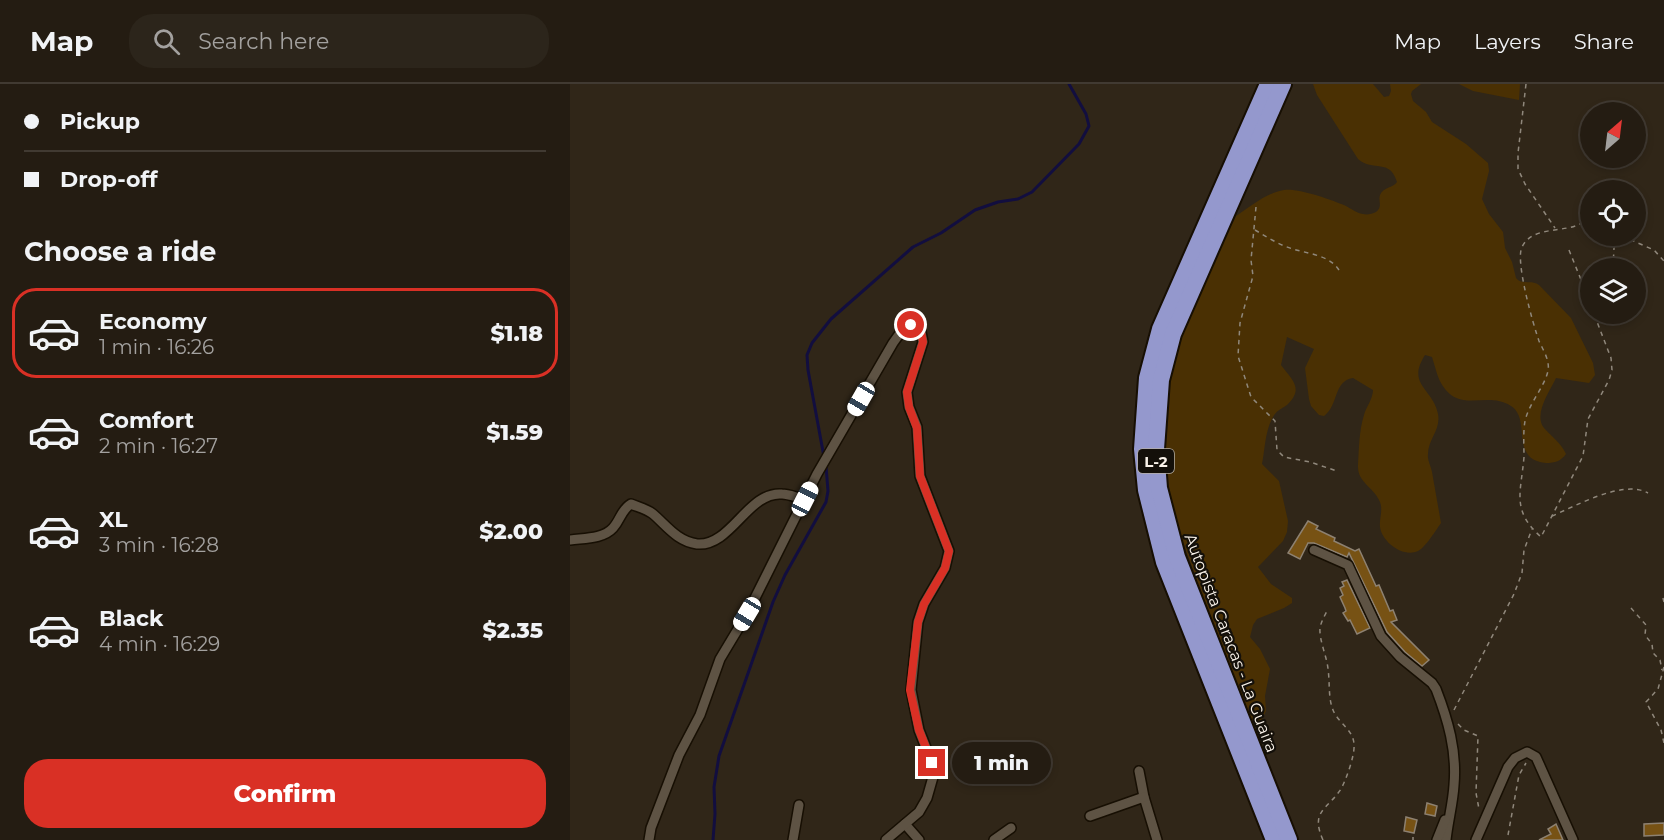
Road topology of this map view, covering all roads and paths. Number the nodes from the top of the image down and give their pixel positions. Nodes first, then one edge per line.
1 (1268, 84) edge
2 (1283, 84) edge
3 (1526, 84) edge
4 (1256, 207) dead end
5 (1580, 224) edge
6 (1556, 229) junction
7 (1254, 230) junction
8 (1645, 246) edge
9 (1569, 250) dead end
10 (1664, 261) edge
11 (1339, 270) dead end
12 (1580, 277) edge
13 (1598, 324) edge
14 (1337, 471) dead end
15 (1648, 493) dead end
16 (805, 499) junction
17 (1551, 517) junction
18 (1532, 529) junction
19 (570, 540) edge
20 (1314, 550) dead end
21 (1663, 598) edge
22 (1664, 602) edge
23 (1631, 608) dead end
24 (1327, 611) dead end
25 (1664, 667) edge
26 (1662, 670) junction
27 (1450, 723) junction
28 (1664, 743) edge
29 (1536, 757) junction
30 (1139, 771) dead end
31 (1144, 797) junction
32 (799, 805) dead end
33 (1090, 816) dead end
34 (1448, 816) junction
35 (1482, 822) junction
36 (905, 824) junction
37 (1011, 828) dead end
38 (1508, 835) dead end
39 (649, 840) edge
40 (793, 840) edge
41 (886, 840) edge
42 (919, 840) edge
43 (994, 840) edge
44 (1157, 840) edge
45 (1275, 840) edge
46 (1289, 840) edge
47 (1323, 840) edge
48 (1437, 840) edge
49 (1446, 840) edge
50 (1476, 840) edge
51 (1573, 840) edge

1 - 45 highway, Autopista Caracas - La Guaira / L-2
2 - 46 highway, Autopista Caracas - La Guaira / L-2
3 - 6 path
4 - 7 path
5 - 6 path
6 - 18 path
7 - 11 path
7 - 14 path
8 - 10 path
9 - 12 path
13 - 17 path
15 - 17 path
16 - 19 street
16 - 36 street
16 - 39 street
17 - 18 path
18 - 27 path
20 - 27 street
21 - 22 path
23 - 26 path
24 - 47 path
25 - 26 path
26 - 28 path
27 - 34 street
27 - 35 path
29 - 35 street
29 - 38 path
29 - 51 street
30 - 31 street
31 - 33 street
31 - 44 street
32 - 40 street
34 - 48 street
34 - 49 street
35 - 50 street
36 - 41 street
36 - 42 street
37 - 43 street

